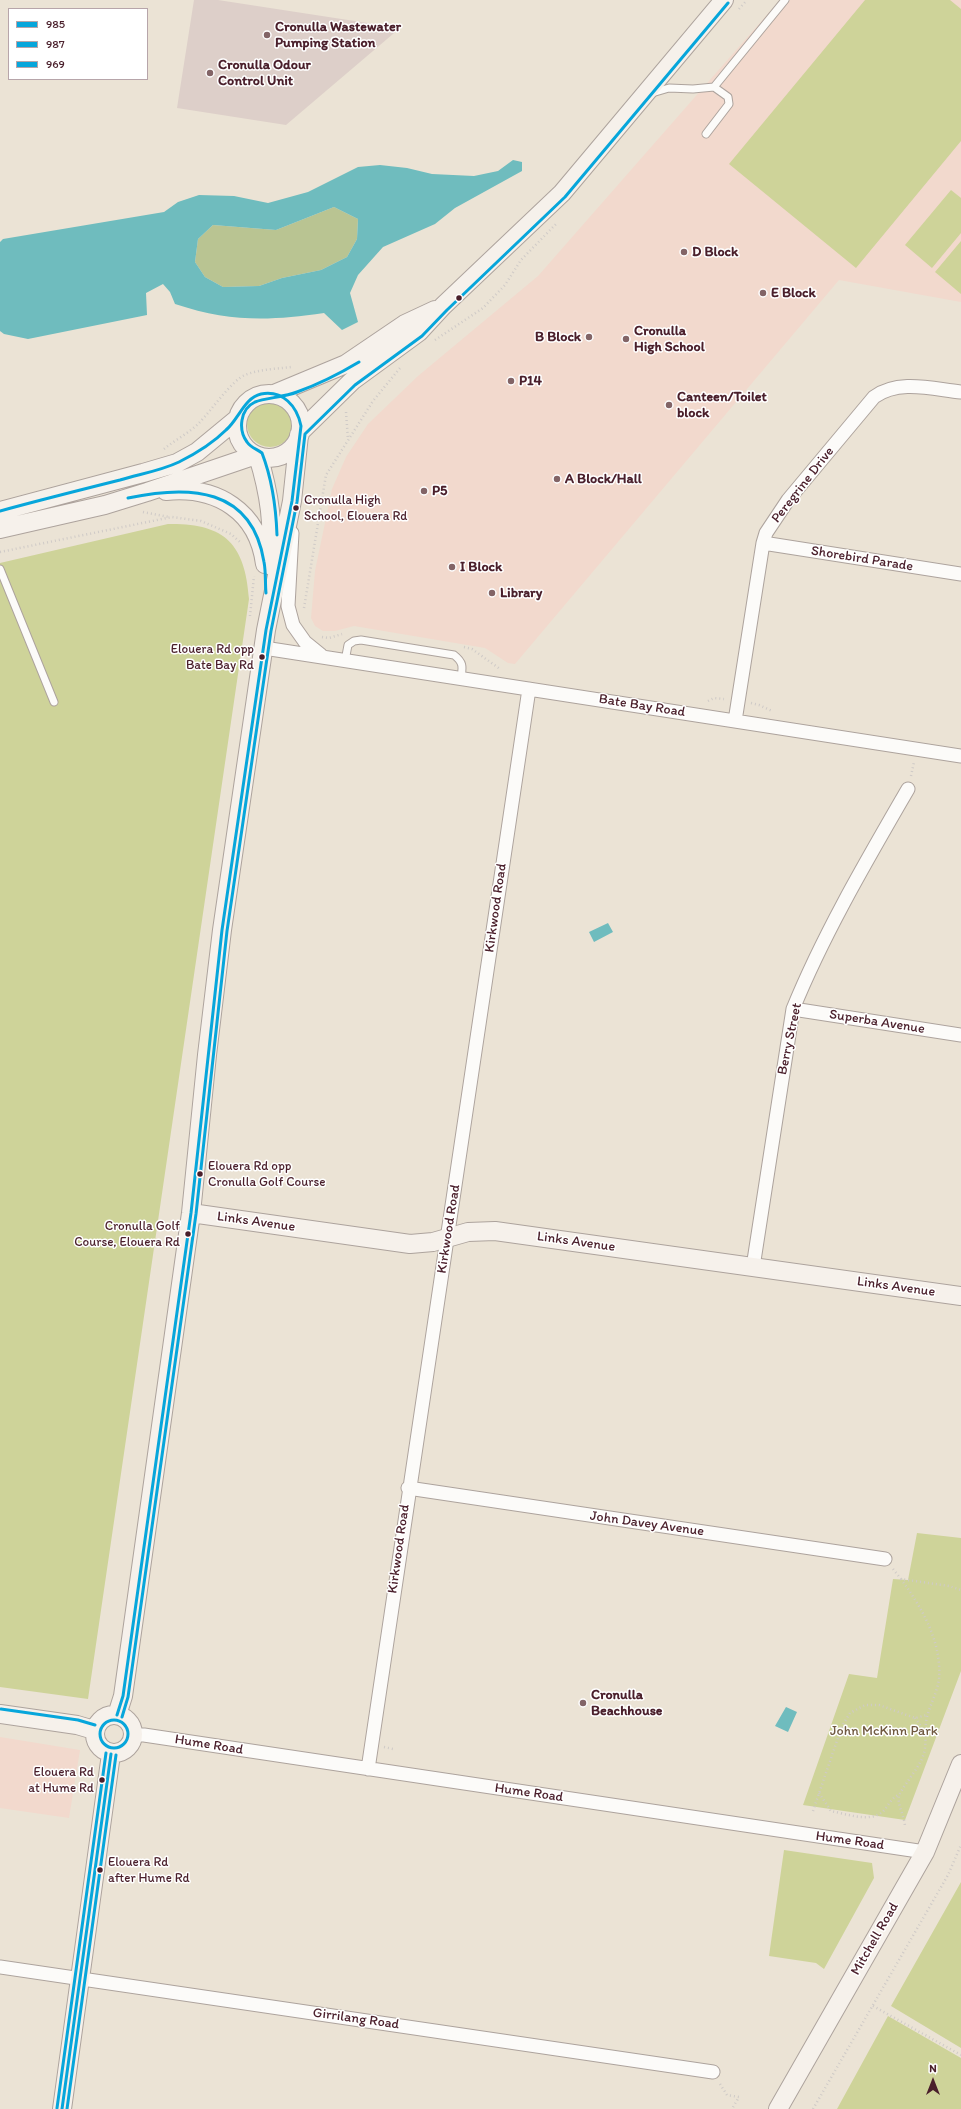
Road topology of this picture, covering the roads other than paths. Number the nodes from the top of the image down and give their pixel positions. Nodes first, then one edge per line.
1 (724, 0) edge
2 (785, 0) edge
3 (714, 87) junction
4 (645, 94) junction
5 (706, 134) dead end
6 (444, 306) junction
7 (961, 392) edge
8 (274, 394) junction
9 (237, 418) junction
10 (300, 434) junction
11 (257, 455) junction
12 (147, 492) junction
13 (292, 501) junction
14 (0, 511) edge
15 (0, 529) edge
16 (763, 543) junction
17 (0, 569) edge
18 (961, 574) edge
19 (260, 575) junction
20 (266, 630) junction
21 (264, 648) junction
22 (323, 657) junction
23 (345, 661) junction
24 (461, 678) junction
25 (528, 689) junction
26 (54, 702) dead end
27 (735, 721) junction
28 (961, 756) edge
29 (908, 789) road end
30 (793, 1009) junction
31 (961, 1035) edge
32 (191, 1213) junction
33 (447, 1238) junction
34 (753, 1266) junction
35 (961, 1296) edge
36 (408, 1488) junction
37 (885, 1559) road end
38 (0, 1714) edge
39 (117, 1715) junction
40 (94, 1730) junction
41 (133, 1735) junction
42 (111, 1754) junction
43 (961, 1764) edge
44 (368, 1769) junction
45 (925, 1852) junction
46 (0, 1967) edge
47 (80, 1980) junction
48 (712, 2072) road end
49 (62, 2109) edge
50 (778, 2109) edge

1 - 4 street
2 - 3 lane
3 - 4 lane
3 - 5 lane
4 - 6 street
6 - 8 street
6 - 10 street
7 - 16 street, Peregrine Drive
8 - 9 street
8 - 10 street
9 - 11 street
9 - 14 street
10 - 11 street
10 - 13 street
11 - 12 street
11 - 19 street
12 - 15 street
12 - 19 street
13 - 20 street
13 - 22 street, Bate Bay Road
16 - 18 street, Shorebird Parade
16 - 27 street, Peregrine Drive
17 - 26 lane
19 - 20 street
20 - 21 street
21 - 22 street, Bate Bay Road
21 - 32 street
22 - 23 street, Bate Bay Road
23 - 24 street, Bate Bay Road
23 - 24 lane
24 - 25 street, Bate Bay Road
25 - 27 street, Bate Bay Road
25 - 33 street, Kirkwood Road
27 - 28 street, Bate Bay Road
29 - 30 street, Berry Street
30 - 31 street, Superba Avenue
30 - 34 street, Berry Street
32 - 33 street, Links Avenue
32 - 39 street
33 - 34 street, Links Avenue
33 - 36 street, Kirkwood Road
34 - 35 street, Links Avenue
36 - 37 street, John Davey Avenue
36 - 44 street, Kirkwood Road
38 - 40 street
39 - 40 street
39 - 41 street
40 - 42 street
41 - 42 street
41 - 44 street, Hume Road
42 - 47 street
43 - 45 street, Mitchell Road
44 - 45 street, Hume Road
45 - 50 street, Mitchell Road
46 - 47 street, Girrilang Road
47 - 48 street, Girrilang Road
47 - 49 street

